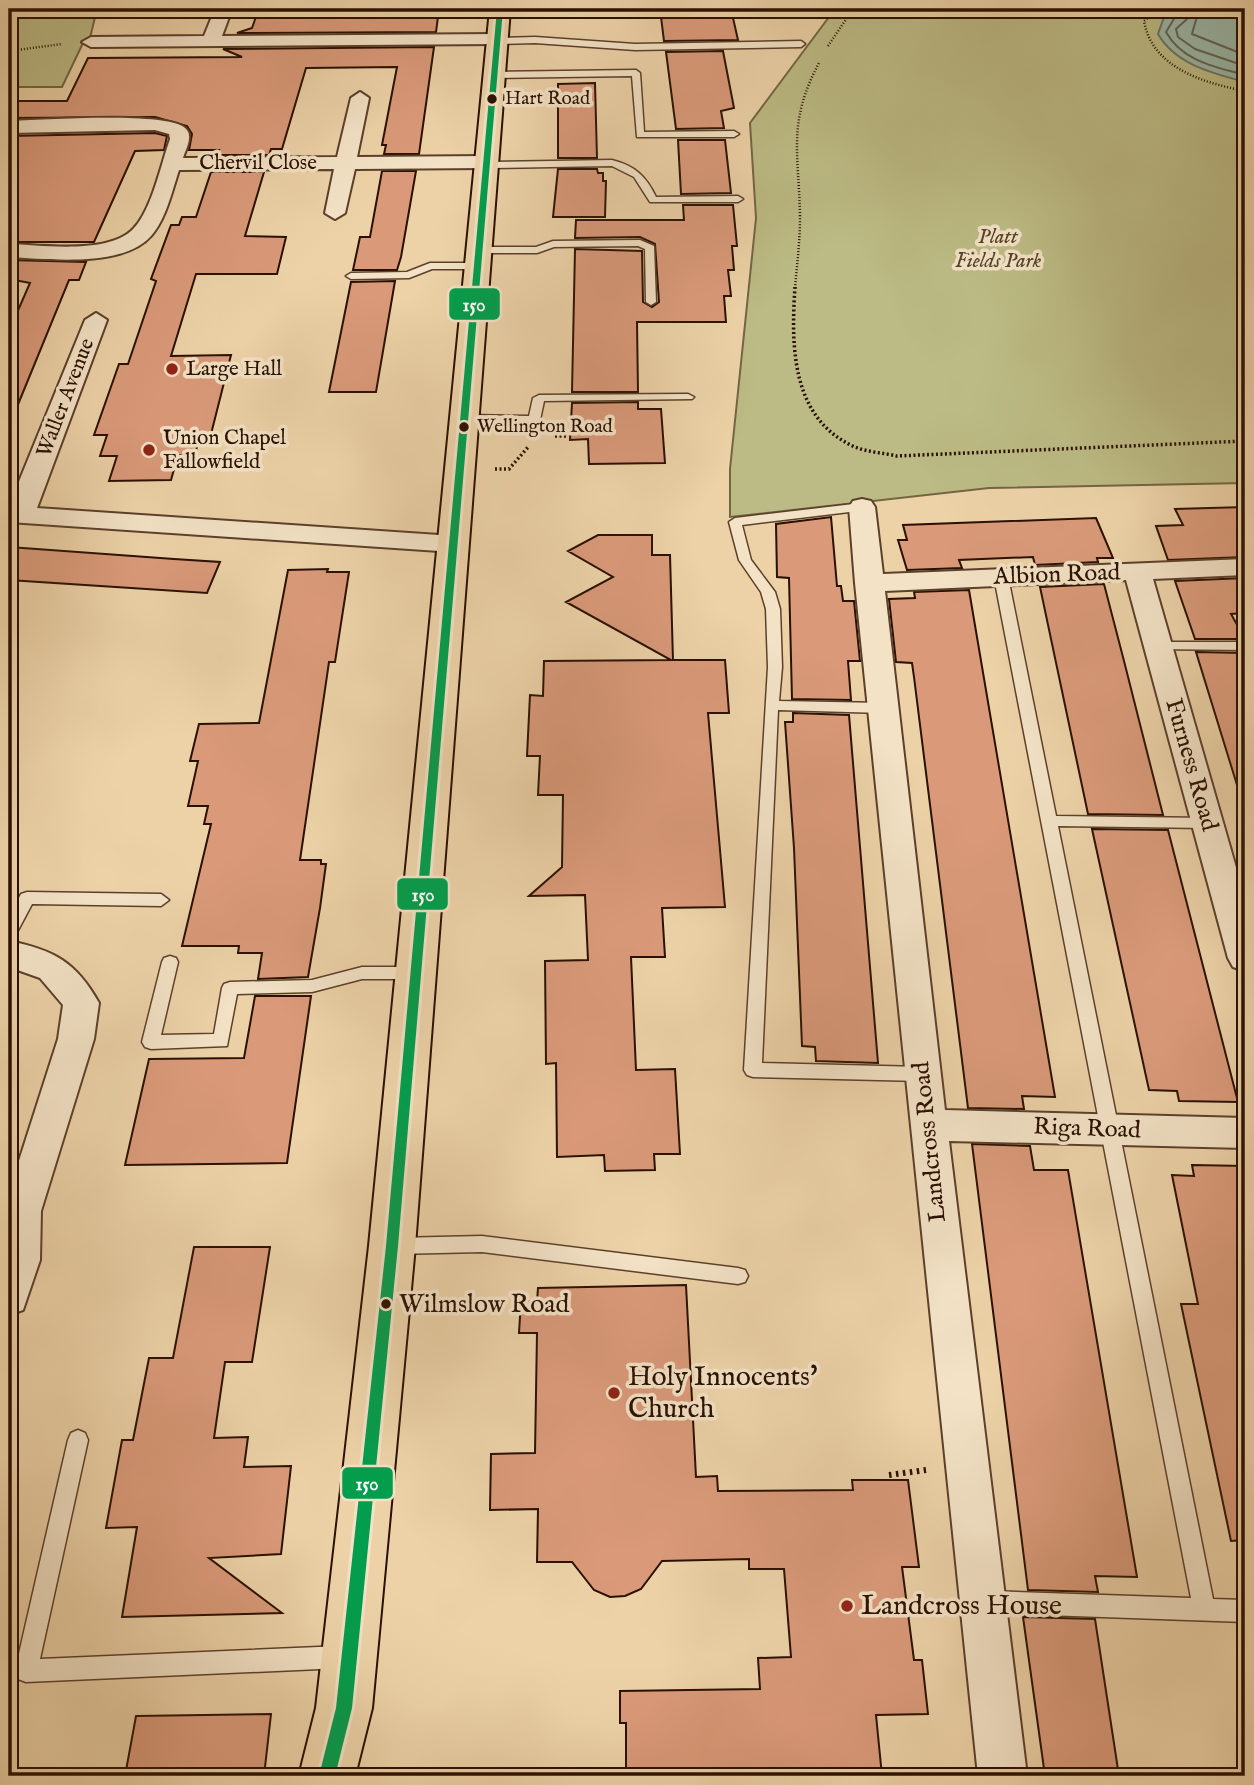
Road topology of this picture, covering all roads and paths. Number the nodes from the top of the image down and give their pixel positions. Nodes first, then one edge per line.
1 (223, 9) edge
2 (853, 9) edge
3 (1159, 9) edge
4 (497, 41) edge
5 (91, 42) joint
6 (210, 43) junction
7 (802, 44) dead end
8 (825, 50) dead end
9 (9, 51) edge
10 (820, 60) dead end
11 (1245, 91) edge
12 (360, 98) dead end
13 (9, 127) edge
14 (734, 134) dead end
15 (346, 163) junction
16 (487, 163) junction
17 (170, 164) junction
18 (738, 199) dead end
19 (335, 213) dead end
20 (1238, 238) dead end
21 (1245, 238) edge
22 (9, 251) edge
23 (479, 258) junction
24 (351, 276) dead end
25 (651, 302) dead end
26 (96, 320) dead end
27 (688, 397) dead end
28 (465, 419) junction
29 (548, 436) dead end
30 (568, 436) dead end
31 (1245, 441) edge
32 (531, 444) dead end
33 (461, 469) junction
34 (862, 507) joint
35 (15, 514) edge
36 (454, 544) junction
37 (1245, 567) edge
38 (1137, 572) junction
39 (1001, 577) junction
40 (869, 583) junction
41 (1157, 646) junction
42 (1245, 646) edge
43 (771, 705) junction
44 (883, 708) junction
45 (1049, 821) junction
46 (1207, 823) junction
47 (161, 900) dead end
48 (9, 932) edge
49 (9, 954) edge
50 (1245, 958) edge
51 (170, 962) dead end
52 (416, 973) junction
53 (922, 1074) junction
54 (928, 1125) junction
55 (1110, 1130) junction
56 (1245, 1133) edge
57 (22, 1167) edge
58 (392, 1246) junction
59 (738, 1276) dead end
60 (9, 1297) edge
61 (78, 1440) dead end
62 (983, 1601) junction
63 (1204, 1609) junction
64 (1245, 1611) edge
65 (347, 1682) junction
66 (327, 1776) edge
67 (352, 1776) edge
68 (1003, 1776) edge

1 - 6 street
2 - 8 path
3 - 11 path
4 - 6 street
4 - 7 lane
4 - 14 lane
4 - 16 highway
5 - 6 street
5 - 9 path
10 - 31 path
12 - 15 street, Chervil Close
13 - 17 street, Chervil Close
15 - 16 street, Chervil Close
15 - 17 street, Chervil Close
15 - 19 street, Chervil Close
16 - 18 lane
16 - 23 highway
17 - 22 street, Chervil Close
20 - 21 path
23 - 24 lane
23 - 25 lane
23 - 28 highway
26 - 35 street, Waller Avenue
27 - 28 lane
28 - 33 highway
29 - 30 path
32 - 33 path
33 - 36 highway
34 - 40 street, Landcross Road
34 - 43 lane
35 - 36 street
36 - 52 highway
37 - 38 street, Albion Road
38 - 39 street, Albion Road
38 - 41 street, Furness Road
39 - 40 street, Albion Road
39 - 45 lane
40 - 44 street, Landcross Road
41 - 42 lane
41 - 46 street, Furness Road
43 - 44 lane
43 - 53 lane
44 - 53 street, Landcross Road
45 - 46 lane
45 - 55 lane
46 - 50 street, Furness Road
47 - 48 lane
49 - 57 street
51 - 52 lane
52 - 58 highway
53 - 54 street, Landcross Road
54 - 55 street, Riga Road
54 - 62 street, Landcross Road
55 - 56 street, Riga Road
55 - 63 lane
57 - 60 street
58 - 59 lane
58 - 65 highway
61 - 65 lane
62 - 63 lane
62 - 68 street, Landcross Road
63 - 64 lane
65 - 66 highway
65 - 67 highway

